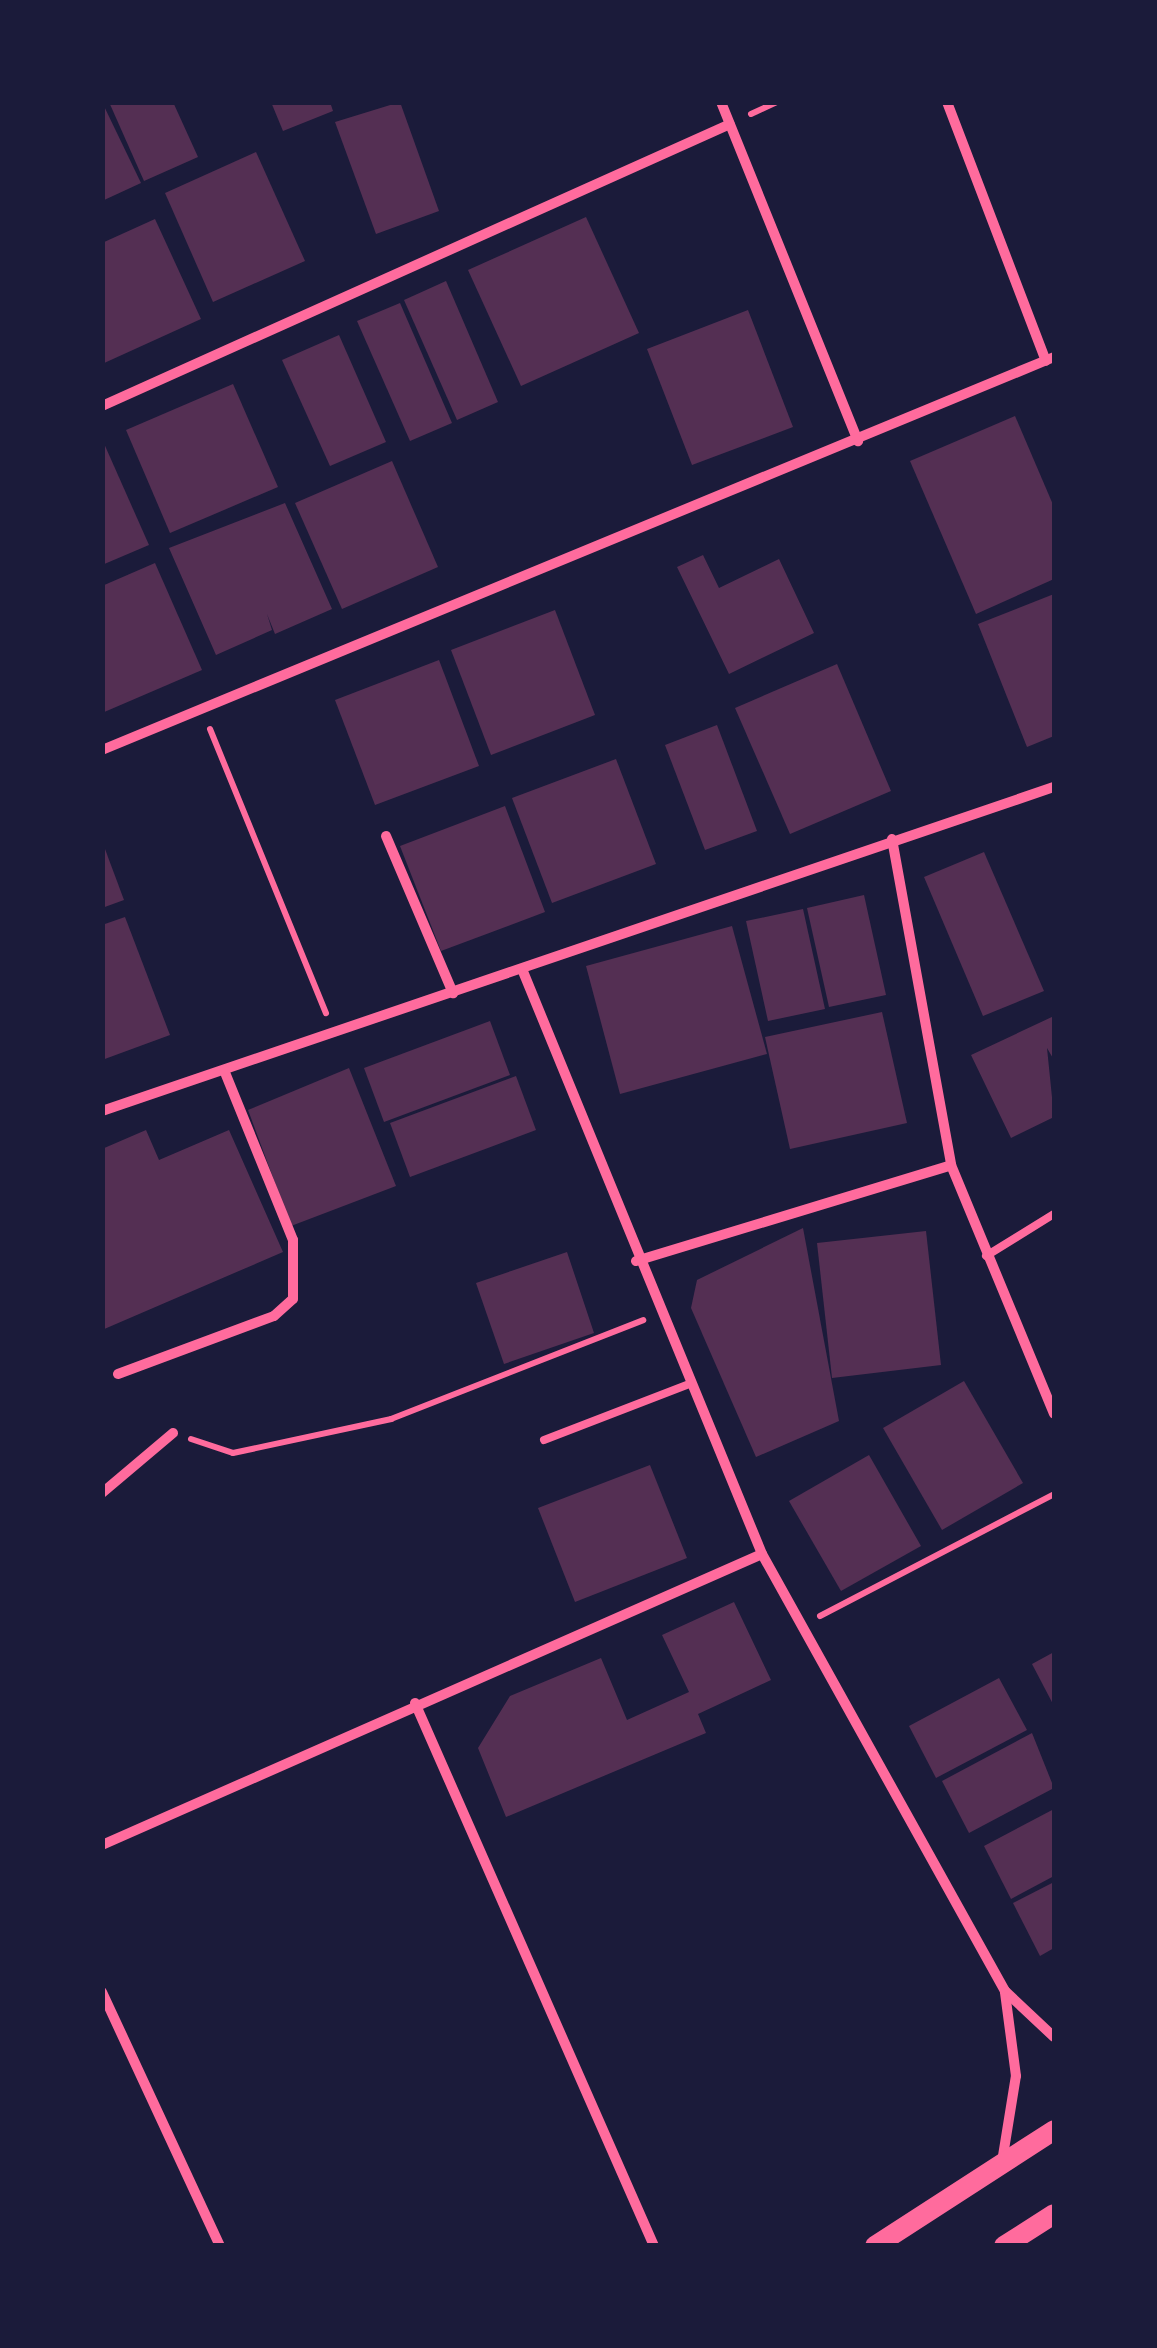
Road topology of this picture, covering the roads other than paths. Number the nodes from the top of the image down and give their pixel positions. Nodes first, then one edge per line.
1 (721, 102) edge
2 (947, 102) edge
3 (730, 124) junction
4 (1050, 359) edge
5 (102, 406) edge
6 (858, 440) junction
7 (102, 750) edge
8 (1054, 786) edge
9 (386, 836) dead end
10 (892, 839) junction
11 (522, 969) junction
12 (454, 992) junction
13 (224, 1070) junction
14 (102, 1111) edge
15 (951, 1166) junction
16 (1054, 1214) edge
17 (986, 1256) junction
18 (636, 1261) junction
19 (118, 1374) dead end
20 (688, 1384) junction
21 (1054, 1414) edge
22 (173, 1433) road end
23 (544, 1440) dead end
24 (102, 1494) edge
25 (762, 1554) junction
26 (416, 1704) junction
27 (102, 1845) edge
28 (1005, 1990) junction
29 (102, 1992) edge
30 (1054, 2037) edge
31 (1054, 2130) edge
32 (1002, 2162) junction
33 (1054, 2214) edge
34 (220, 2246) edge
35 (654, 2246) edge
36 (876, 2246) edge
37 (1004, 2246) edge

1 - 3 street
2 - 4 street
3 - 5 street
3 - 6 street
4 - 6 street
6 - 7 street
8 - 10 street
9 - 12 street
10 - 11 street
10 - 15 street
11 - 12 street
11 - 18 street
12 - 13 street
13 - 14 street
13 - 19 street
15 - 17 street
15 - 18 street
16 - 17 lane
17 - 21 street
18 - 20 street
20 - 23 lane
20 - 25 street
22 - 24 street
25 - 26 street
25 - 28 street
26 - 27 street
26 - 35 street
28 - 30 street
28 - 32 street
29 - 34 street
31 - 32 main road
32 - 36 main road
33 - 37 main road

